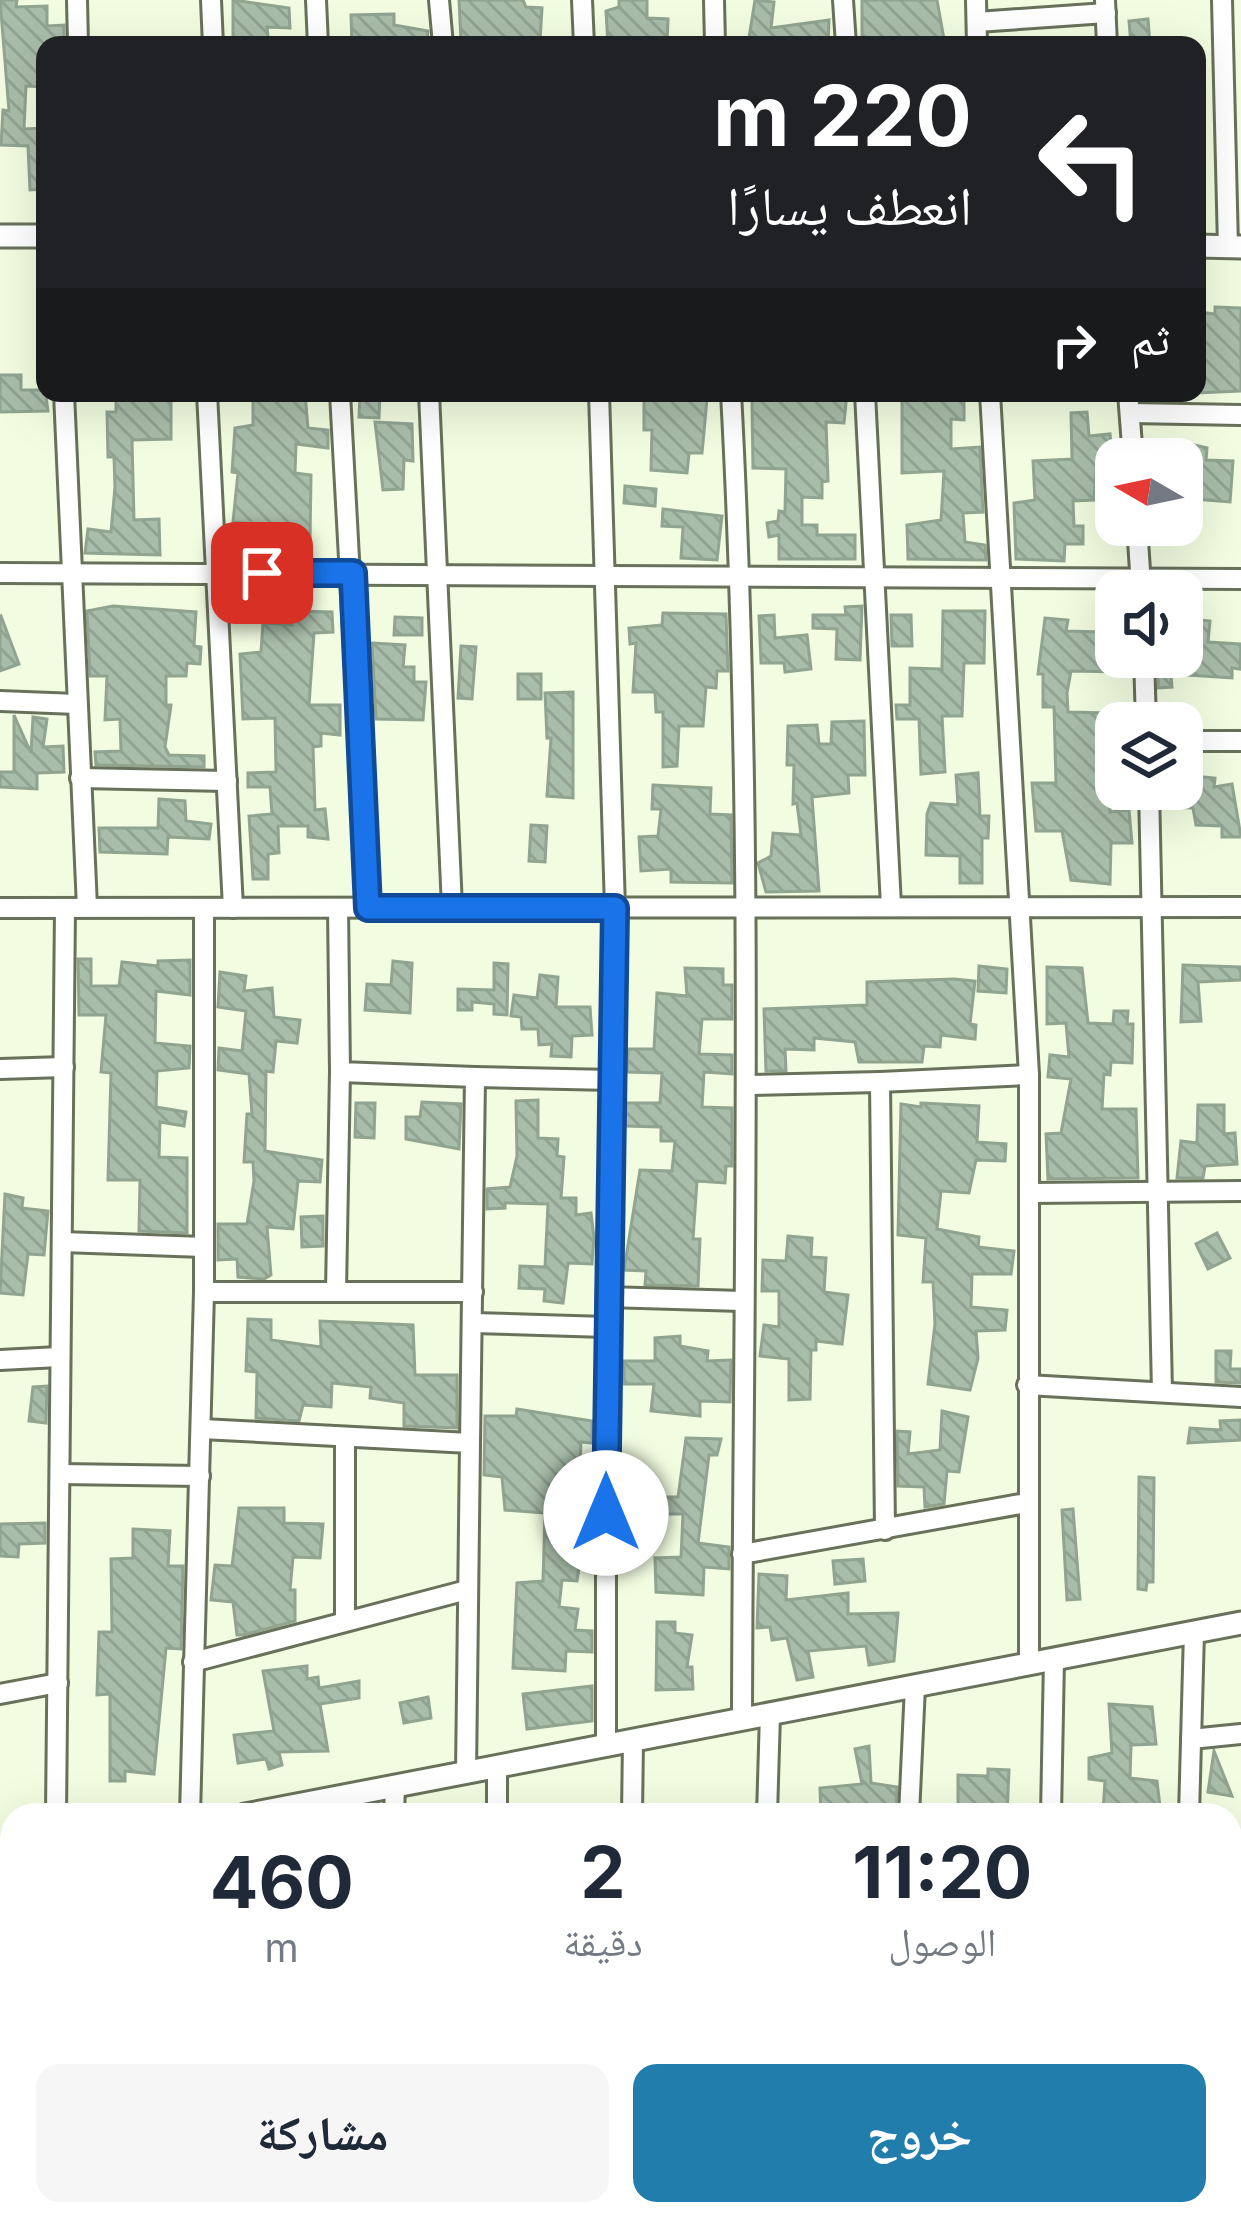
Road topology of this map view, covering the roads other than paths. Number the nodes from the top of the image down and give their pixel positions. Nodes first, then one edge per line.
1 (77, 0) edge
2 (212, 0) edge
3 (316, 0) edge
4 (439, 0) edge
5 (582, 0) edge
6 (714, 0) edge
7 (843, 0) edge
8 (976, 0) edge
9 (1222, 0) edge
10 (1106, 6) edge
11 (976, 22) junction
12 (78, 36) edge
13 (213, 36) edge
14 (318, 36) edge
15 (442, 36) edge
16 (584, 36) edge
17 (715, 36) edge
18 (845, 36) edge
19 (977, 36) edge
20 (1107, 36) edge
21 (0, 236) edge
22 (36, 236) edge
23 (1234, 247) edge
24 (64, 402) edge
25 (208, 402) edge
26 (341, 402) edge
27 (430, 402) edge
28 (598, 402) edge
29 (731, 402) edge
30 (865, 402) edge
31 (990, 402) edge
32 (1129, 403) edge
33 (1241, 415) edge
34 (1132, 438) edge
35 (70, 572) junction
36 (0, 573) edge
37 (218, 573) junction
38 (353, 573) junction
39 (439, 573) junction
40 (741, 574) junction
41 (604, 575) junction
42 (875, 576) junction
43 (1000, 578) junction
44 (1241, 579) edge
45 (1203, 581) edge
46 (1095, 583) edge
47 (0, 701) edge
48 (76, 704) junction
49 (1203, 741) edge
50 (1241, 741) edge
51 (80, 778) junction
52 (227, 781) junction
53 (1150, 810) edge
54 (891, 906) junction
55 (1154, 906) junction
56 (88, 907) junction
57 (452, 907) junction
58 (1021, 907) junction
59 (0, 908) edge
60 (64, 908) junction
61 (203, 908) junction
62 (233, 908) junction
63 (338, 908) junction
64 (368, 908) junction
65 (615, 908) junction
66 (1241, 908) edge
67 (747, 909) junction
68 (64, 1067) junction
69 (0, 1069) edge
70 (340, 1072) junction
71 (1029, 1075) junction
72 (475, 1077) junction
73 (612, 1080) junction
74 (880, 1082) junction
75 (748, 1085) junction
76 (1161, 1191) junction
77 (1241, 1191) edge
78 (1030, 1193) junction
79 (62, 1242) junction
80 (204, 1246) junction
81 (336, 1291) junction
82 (204, 1292) junction
83 (472, 1292) junction
84 (607, 1297) junction
85 (742, 1301) junction
86 (473, 1323) junction
87 (606, 1328) junction
88 (59, 1357) junction
89 (0, 1360) edge
90 (1027, 1385) junction
91 (1162, 1392) junction
92 (1241, 1397) edge
93 (202, 1429) junction
94 (345, 1438) junction
95 (470, 1443) junction
96 (60, 1474) junction
97 (200, 1476) junction
98 (1027, 1503) junction
99 (885, 1530) junction
100 (742, 1554) junction
101 (467, 1590) junction
102 (345, 1620) junction
103 (1241, 1623) edge
104 (1194, 1632) junction
105 (1054, 1659) junction
106 (193, 1662) junction
107 (1029, 1664) junction
108 (58, 1683) junction
109 (915, 1686) junction
110 (0, 1694) edge
111 (770, 1714) junction
112 (742, 1719) junction
113 (1241, 1734) edge
114 (1191, 1739) junction
115 (633, 1740) junction
116 (607, 1745) junction
117 (497, 1766) junction
118 (466, 1773) junction
119 (394, 1786) junction
120 (56, 1803) edge
121 (190, 1803) edge
122 (321, 1803) edge
123 (394, 1803) edge
124 (497, 1803) edge
125 (632, 1803) edge
126 (767, 1803) edge
127 (910, 1803) edge
128 (1051, 1803) edge
129 (1189, 1803) edge

1 - 12 street
2 - 13 street
3 - 14 street
4 - 15 street
5 - 16 street
6 - 17 street
7 - 18 street
8 - 11 street
9 - 23 street
10 - 11 street
10 - 20 street
11 - 19 street
21 - 22 street
24 - 35 street
25 - 37 street
26 - 38 street
27 - 39 street
28 - 41 street
29 - 40 street
30 - 42 street
31 - 43 street
32 - 33 street
32 - 34 street
35 - 36 street
35 - 37 street
35 - 48 street
37 - 38 street
37 - 52 street
38 - 39 street
38 - 64 street
39 - 41 street
39 - 57 street
40 - 41 street
40 - 42 street
40 - 67 street
41 - 65 street
42 - 43 street
42 - 54 street
43 - 46 street
43 - 58 street
44 - 45 street
47 - 48 street
48 - 51 street
49 - 50 street
51 - 52 street
51 - 56 street
52 - 62 street
53 - 55 street
54 - 58 street
54 - 67 street
55 - 58 street
55 - 66 street
55 - 76 street
56 - 60 street
56 - 61 street
57 - 64 street
57 - 65 street
58 - 71 street
59 - 60 street
60 - 68 street
61 - 62 street
61 - 80 street
62 - 63 street
63 - 64 street
63 - 70 street
65 - 67 street
65 - 73 street
67 - 75 street
68 - 69 street
68 - 79 street
70 - 72 street
70 - 81 street
71 - 74 street
71 - 78 street
72 - 73 street
72 - 83 street
73 - 84 street
74 - 75 street
74 - 99 street
75 - 85 street
76 - 77 street
76 - 78 street
76 - 91 street
78 - 90 street
79 - 80 street
79 - 88 street
80 - 82 street
81 - 82 street
81 - 83 street
82 - 93 street
83 - 86 street
84 - 85 street
84 - 87 street
85 - 100 street
86 - 87 street
86 - 95 street
87 - 116 street
88 - 89 street
88 - 96 street
90 - 91 street
90 - 98 street
91 - 92 street
93 - 94 street
93 - 97 street
94 - 95 street
94 - 102 street
95 - 101 street
96 - 97 street
96 - 108 street
97 - 106 street
98 - 99 street
98 - 107 street
99 - 100 street
100 - 112 street
101 - 102 street
101 - 118 street
102 - 106 street
103 - 104 street
104 - 105 street
104 - 114 street
105 - 107 street
105 - 128 street
106 - 121 street
107 - 109 street
108 - 110 street
108 - 120 street
109 - 111 street
109 - 127 street
111 - 112 street
111 - 126 street
112 - 115 street
113 - 114 street
114 - 129 street
115 - 116 street
115 - 125 street
116 - 117 street
117 - 118 street
117 - 124 street
118 - 119 street
119 - 122 street
119 - 123 street

